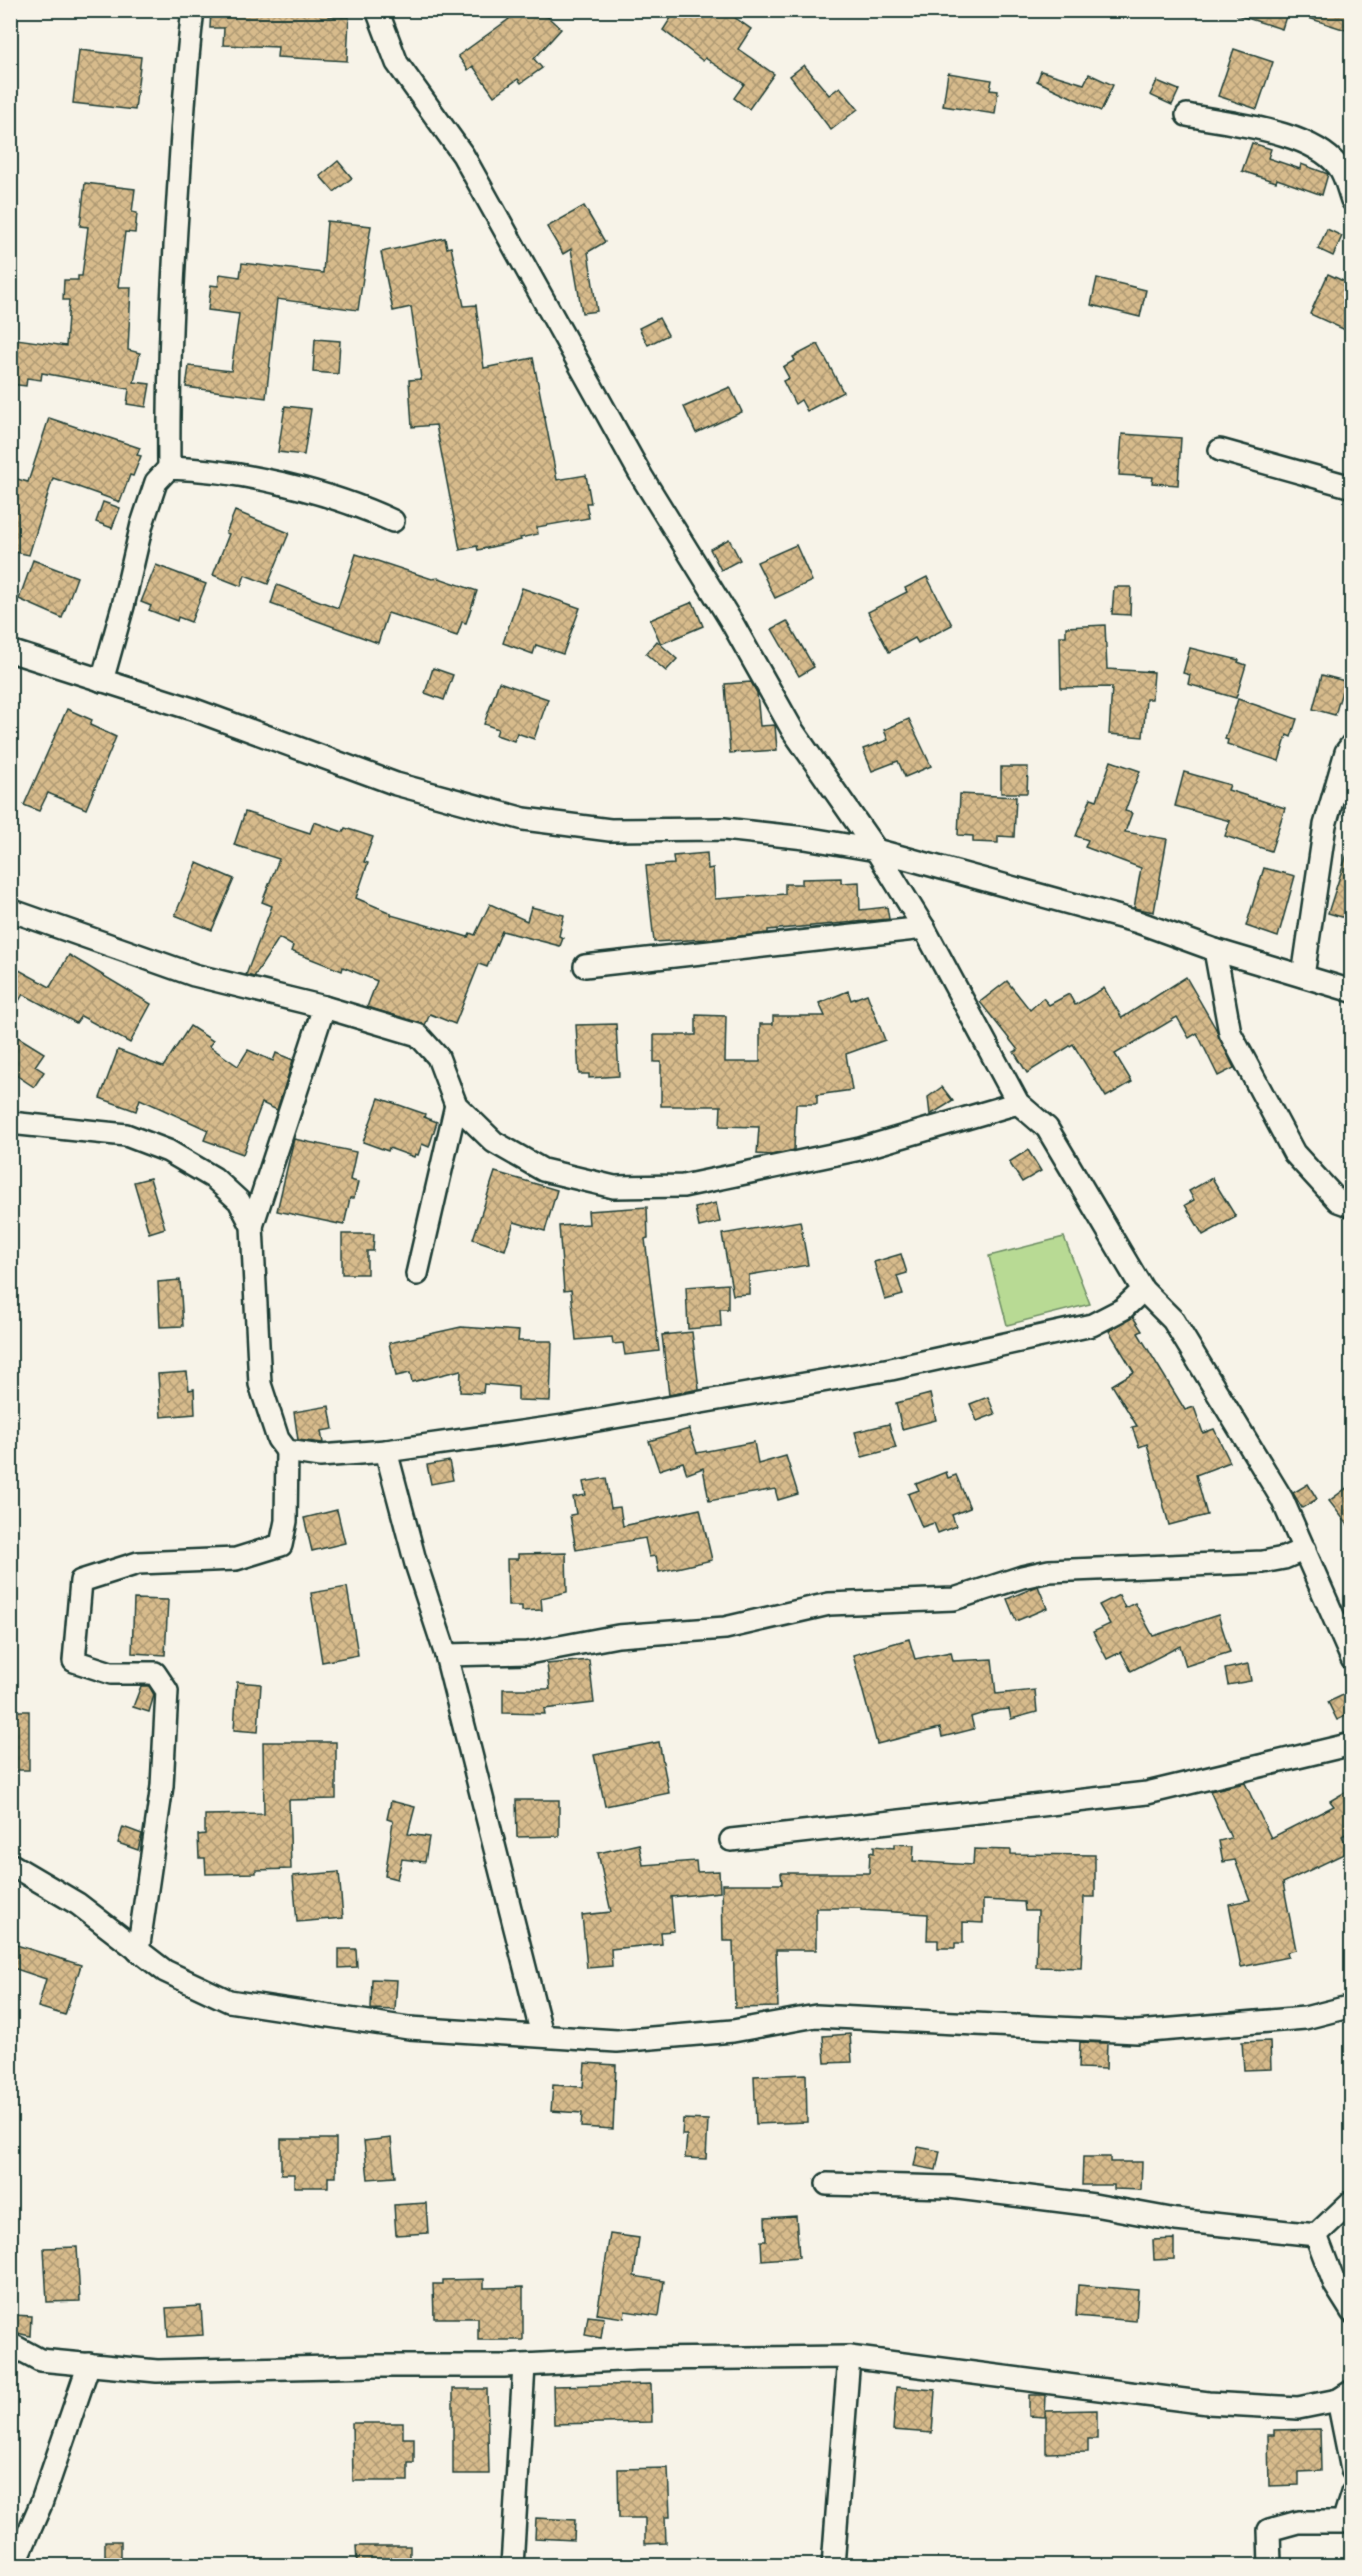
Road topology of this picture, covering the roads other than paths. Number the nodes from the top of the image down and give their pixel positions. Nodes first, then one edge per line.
1 (193, 10) edge
2 (377, 10) edge
3 (1187, 115) dead end
4 (1352, 200) edge
5 (1220, 450) dead end
6 (169, 468) junction
7 (1352, 487) edge
8 (393, 520) dead end
9 (10, 651) edge
10 (102, 681) junction
11 (1352, 744) edge
12 (876, 849) junction
13 (10, 910) edge
14 (924, 928) junction
15 (1215, 950) junction
16 (585, 966) dead end
17 (1303, 976) junction
18 (1352, 991) edge
19 (324, 1007) junction
20 (1018, 1103) junction
21 (456, 1105) junction
22 (10, 1123) edge
23 (1352, 1206) edge
24 (252, 1226) junction
25 (417, 1274) dead end
26 (1143, 1290) junction
27 (287, 1451) junction
28 (386, 1451) junction
29 (1305, 1549) junction
30 (446, 1655) junction
31 (1352, 1659) edge
32 (1352, 1744) edge
33 (731, 1840) dead end
34 (10, 1864) edge
35 (138, 1951) junction
36 (1352, 2006) edge
37 (542, 2035) junction
38 (827, 2184) dead end
39 (1352, 2201) edge
40 (1316, 2235) junction
41 (1352, 2312) edge
42 (10, 2344) edge
43 (849, 2356) junction
44 (89, 2364) junction
45 (524, 2366) junction
46 (1345, 2395) edge
47 (1352, 2470) edge
48 (1352, 2493) edge
49 (14, 2565) edge
50 (512, 2565) edge
51 (833, 2565) edge
52 (1269, 2565) edge

1 - 6 street
2 - 12 street
3 - 4 street
5 - 7 street
6 - 8 street
6 - 10 street
9 - 10 street
10 - 12 street
11 - 17 street
12 - 14 street
12 - 15 street
13 - 19 street
14 - 16 street
14 - 20 street
15 - 17 street
15 - 23 street
17 - 18 street
19 - 21 street
19 - 24 street
20 - 21 street
20 - 26 street
21 - 25 street
22 - 24 street
24 - 27 street
26 - 28 street
26 - 29 street
27 - 28 street
27 - 35 street
28 - 30 street
29 - 30 street
29 - 31 street
30 - 37 street
32 - 33 street
34 - 35 street
35 - 37 street
36 - 37 street
38 - 40 street
39 - 40 street
40 - 41 street
42 - 44 street
43 - 45 street
43 - 46 street
43 - 51 street
44 - 45 street
44 - 49 street
45 - 50 street
46 - 47 street
48 - 52 street

